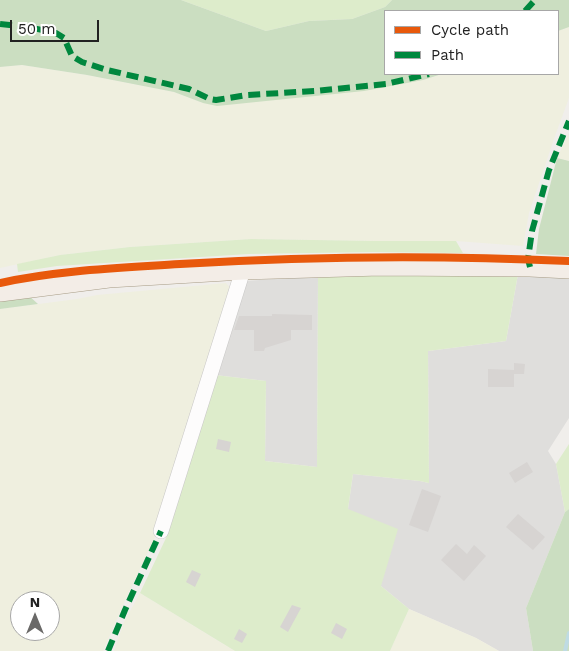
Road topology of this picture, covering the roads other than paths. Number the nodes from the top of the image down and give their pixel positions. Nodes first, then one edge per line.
1 (569, 269) edge
2 (243, 270) junction
3 (0, 292) edge
4 (162, 530) dead end

1 - 2 main road
2 - 3 main road
2 - 4 lane

